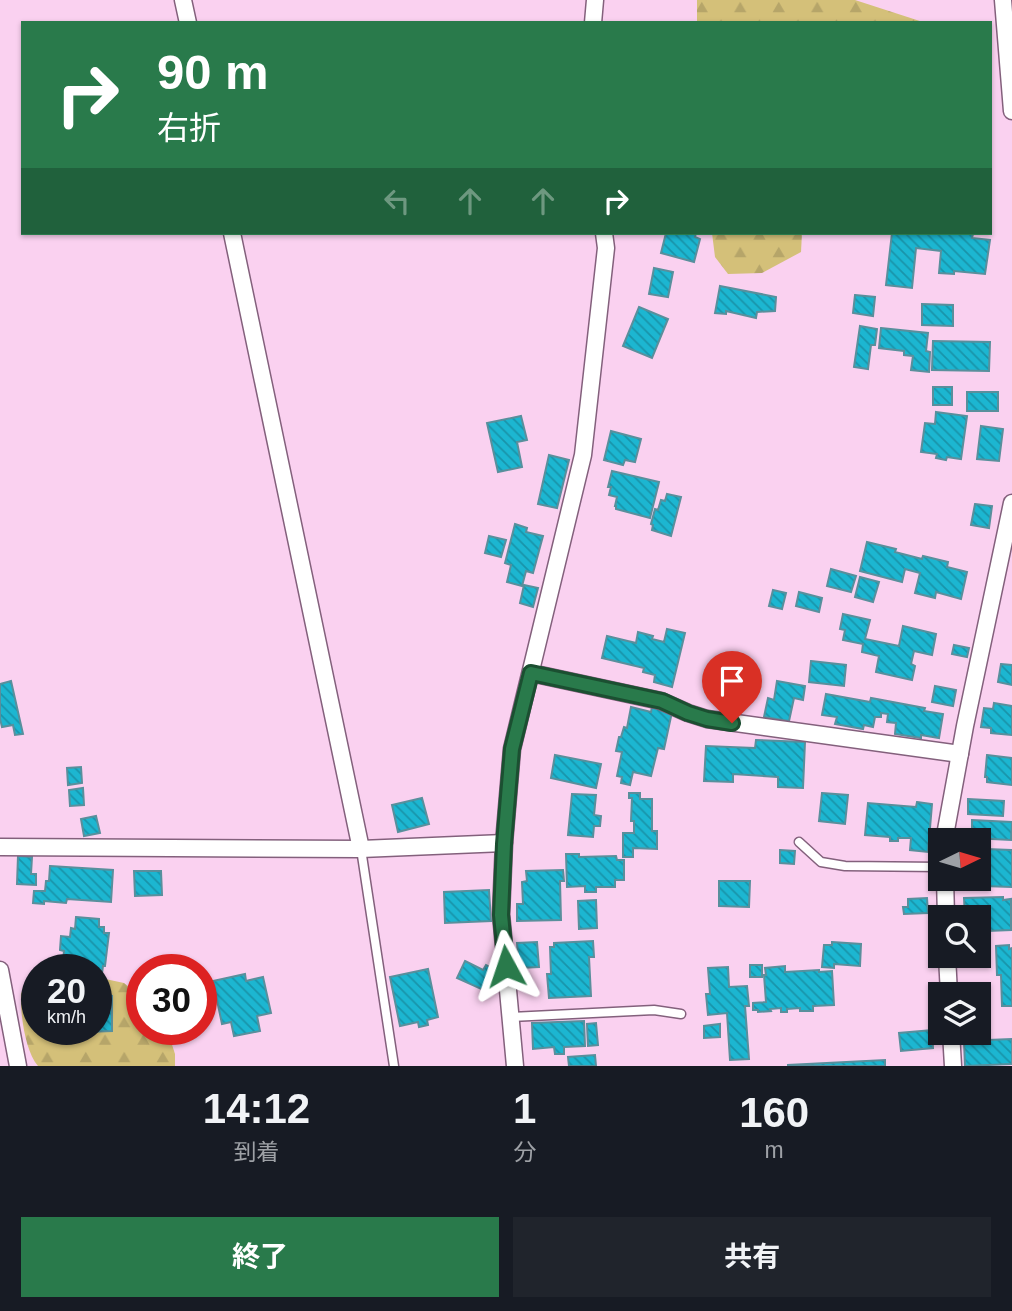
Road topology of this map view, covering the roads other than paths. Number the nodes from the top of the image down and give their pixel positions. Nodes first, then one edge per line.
1 (183, 0) edge
2 (595, 0) edge
3 (1003, 0) edge
4 (188, 21) edge
5 (593, 21) edge
6 (1012, 111) edge
7 (232, 235) edge
8 (604, 235) edge
9 (1012, 503) edge
10 (531, 673) junction
11 (960, 754) junction
12 (946, 828) edge
13 (799, 842) dead end
14 (504, 844) junction
15 (0, 847) edge
16 (361, 849) junction
17 (928, 867) edge
18 (0, 970) edge
19 (681, 1014) dead end
20 (511, 1017) junction
21 (952, 1045) edge
22 (18, 1066) edge
23 (394, 1066) edge
24 (515, 1066) edge
25 (953, 1066) edge

1 - 4 street
2 - 5 street
3 - 6 street
7 - 16 street
8 - 10 street
9 - 11 street
10 - 11 street
10 - 14 street
11 - 12 street
13 - 17 lane
14 - 16 street
14 - 20 street
15 - 16 street
16 - 23 lane
18 - 22 street
19 - 20 lane
20 - 24 street
21 - 25 street

